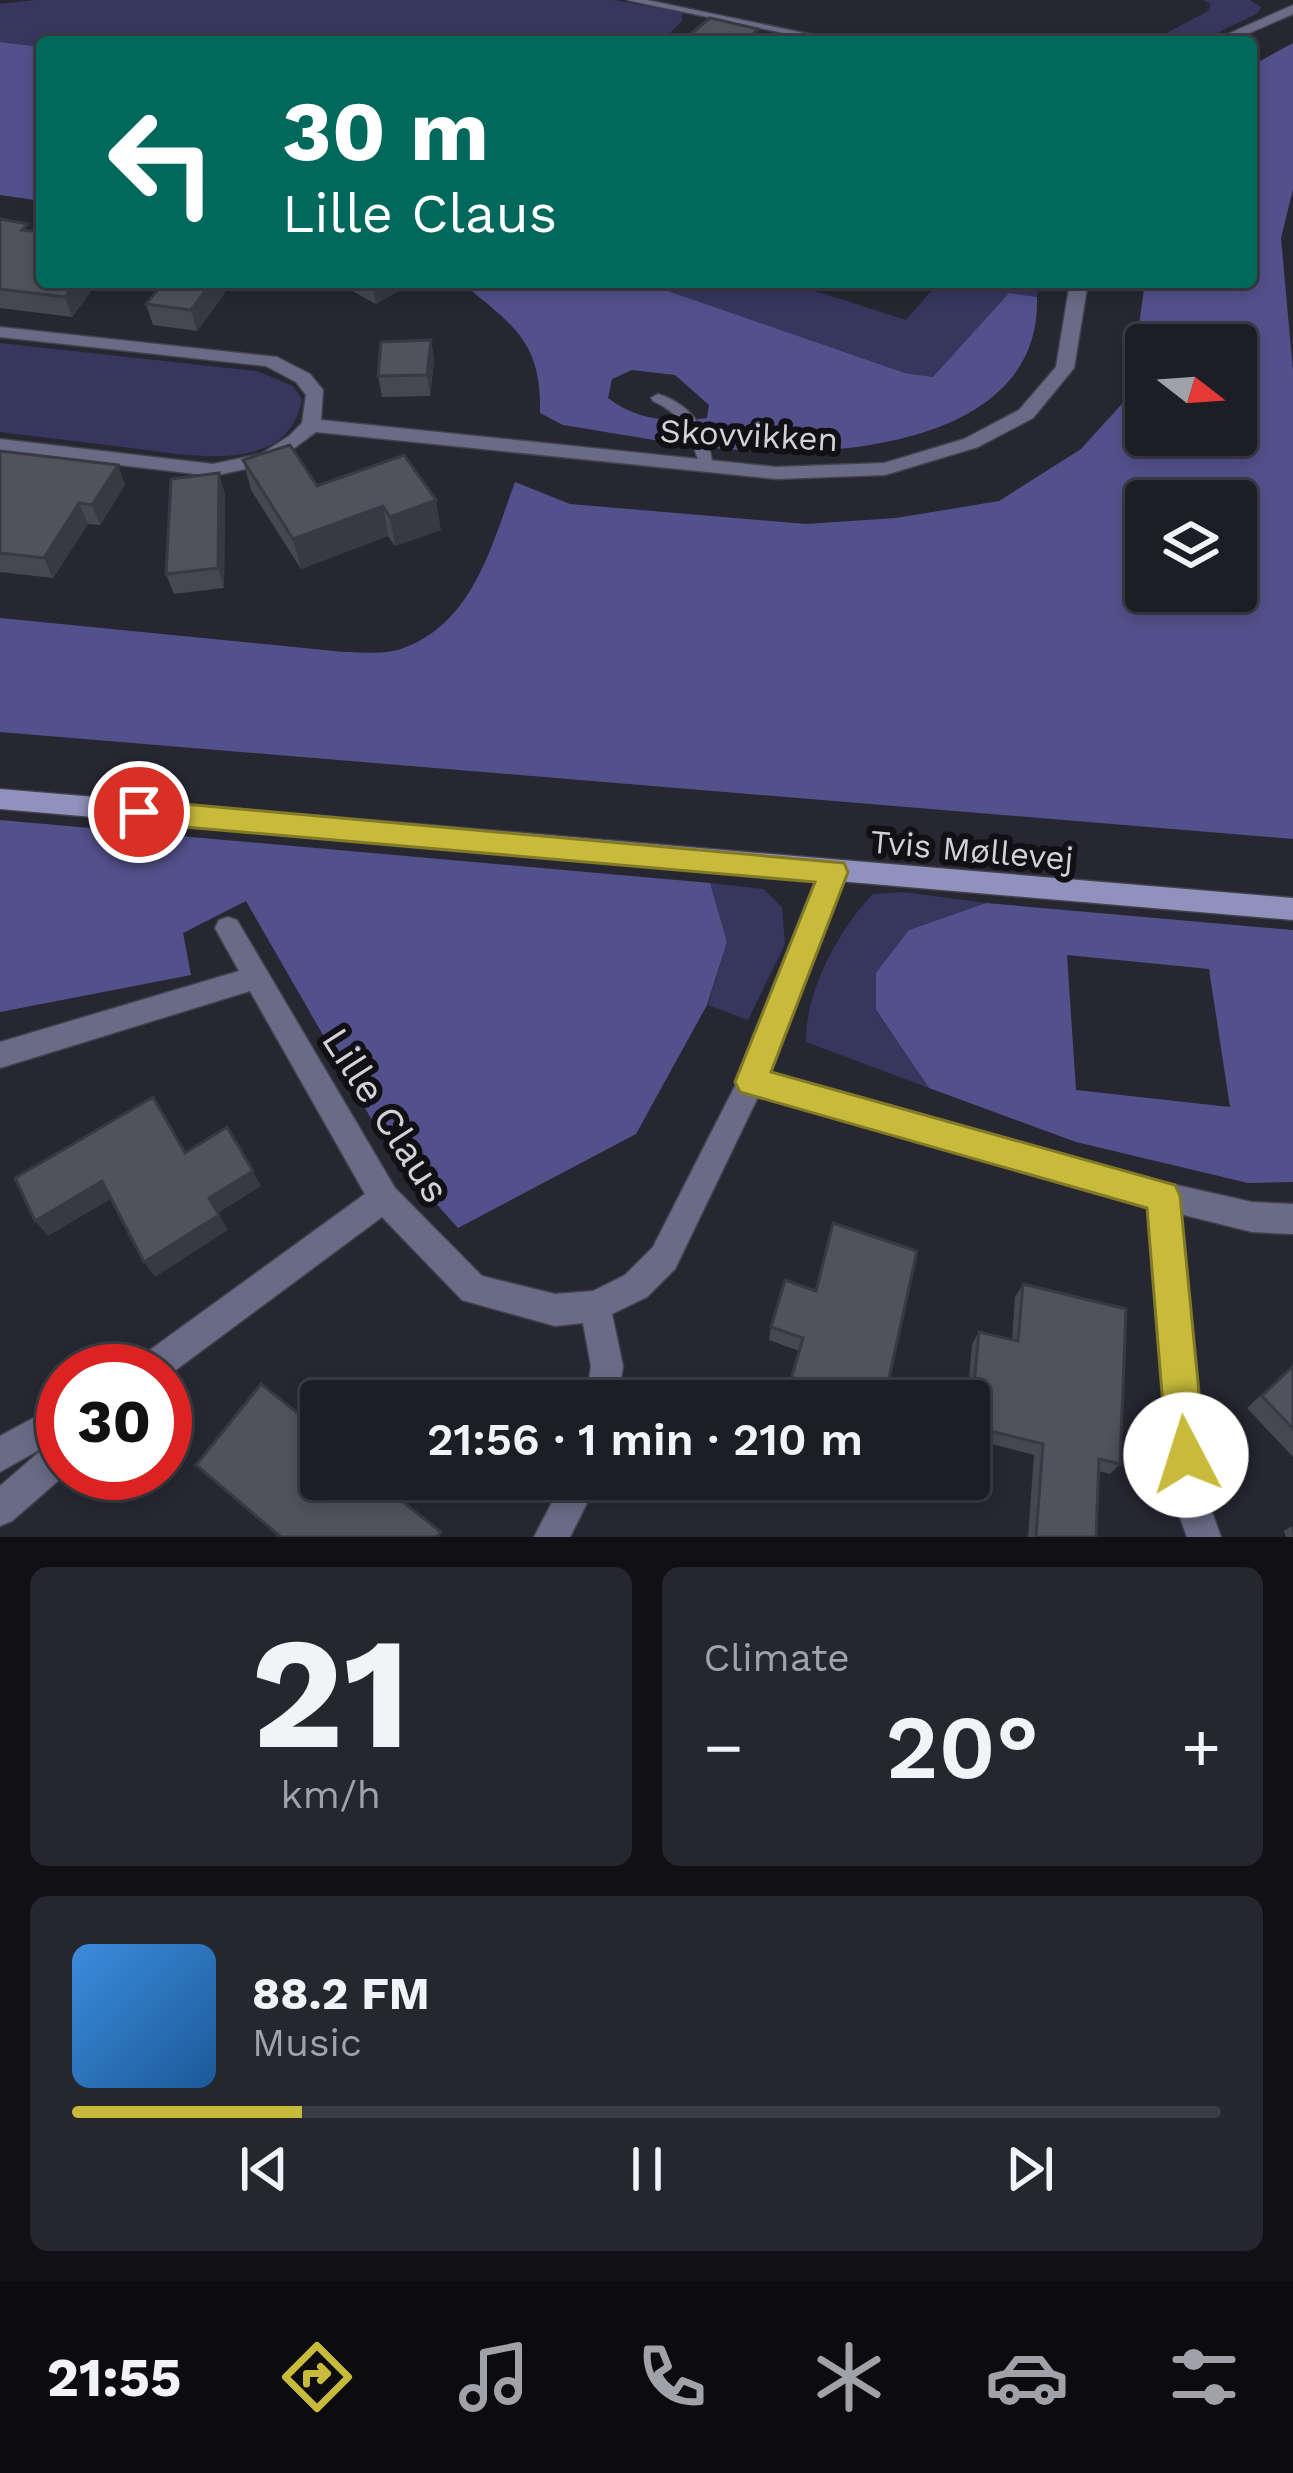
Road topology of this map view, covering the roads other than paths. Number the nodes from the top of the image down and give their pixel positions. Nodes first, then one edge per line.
1 (632, 0) edge
2 (1264, 0) edge
3 (1291, 9) edge
4 (812, 36) edge
5 (1230, 36) edge
6 (1078, 288) edge
7 (0, 332) edge
8 (658, 398) dead end
9 (311, 425) junction
10 (0, 445) edge
11 (706, 466) junction
12 (0, 799) edge
13 (833, 872) junction
14 (1293, 909) edge
15 (228, 928) dead end
16 (255, 978) junction
17 (0, 1055) edge
18 (752, 1082) junction
19 (1163, 1196) junction
20 (385, 1198) junction
21 (1293, 1219) edge
22 (595, 1306) junction
23 (184, 1344) edge
24 (605, 1380) edge
25 (36, 1434) edge
26 (0, 1455) edge
27 (36, 1478) edge
28 (1190, 1498) junction
29 (571, 1500) edge
30 (0, 1509) edge
31 (551, 1537) edge
32 (1182, 1537) edge
33 (1204, 1537) edge

1 - 4 lane
2 - 3 street
3 - 5 street
6 - 11 street, Skovvikken
7 - 9 street
8 - 11 lane
9 - 10 street
9 - 11 street, Skovvikken
12 - 13 street, Tvis Møllevej
13 - 14 street, Tvis Møllevej
13 - 18 street
15 - 16 street, Lille Claus
16 - 17 street
16 - 20 street, Lille Claus
18 - 19 street
18 - 22 street
19 - 21 street
19 - 28 street
20 - 22 street, Lille Claus
20 - 23 street
22 - 24 street
25 - 26 street
27 - 30 street
28 - 32 street
28 - 33 street
29 - 31 street

